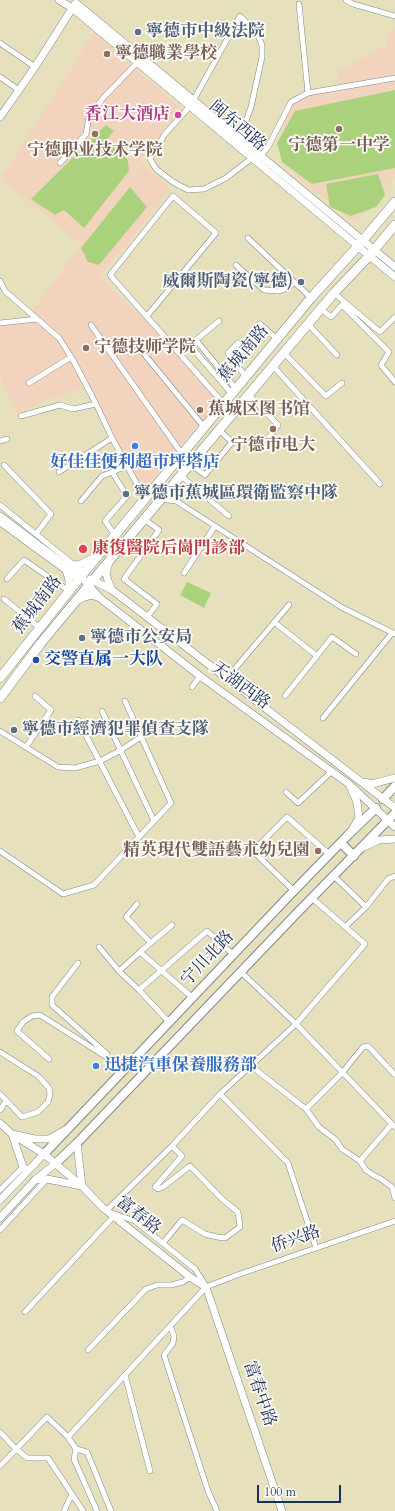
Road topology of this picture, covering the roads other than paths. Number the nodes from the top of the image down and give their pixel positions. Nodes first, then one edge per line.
1 (59, 0) edge
2 (346, 0) edge
3 (75, 4) edge
4 (298, 4) dead end
5 (395, 16) edge
6 (0, 43) edge
7 (138, 62) junction
8 (35, 67) junction
9 (0, 77) edge
10 (395, 78) edge
11 (19, 90) junction
12 (308, 93) junction
13 (192, 104) junction
14 (0, 118) edge
15 (235, 136) junction
16 (260, 156) junction
17 (252, 158) junction
18 (60, 163) dead end
19 (395, 202) edge
20 (395, 225) edge
21 (248, 238) dead end
22 (360, 243) junction
23 (372, 252) junction
24 (236, 265) dead end
25 (395, 267) edge
26 (395, 277) edge
27 (0, 281) edge
28 (294, 282) junction
29 (334, 294) junction
30 (311, 298) junction
31 (321, 309) junction
32 (147, 316) junction
33 (395, 317) edge
34 (37, 319) junction
35 (219, 321) dead end
36 (0, 324) edge
37 (260, 324) dead end
38 (308, 324) junction
39 (91, 325) dead end
40 (277, 339) junction
41 (187, 342) dead end
42 (238, 343) dead end
43 (136, 344) dead end
44 (284, 353) junction
45 (337, 355) dead end
46 (72, 357) junction
47 (273, 366) junction
48 (246, 377) junction
49 (395, 382) edge
50 (342, 383) dead end
51 (29, 384) dead end
52 (234, 391) junction
53 (249, 395) junction
54 (96, 404) junction
55 (224, 404) junction
56 (21, 416) dead end
57 (204, 427) junction
58 (220, 430) junction
59 (112, 438) junction
60 (269, 438) dead end
61 (7, 439) dead end
62 (0, 441) edge
63 (182, 454) junction
64 (190, 464) junction
65 (4, 465) dead end
66 (126, 466) junction
67 (59, 472) dead end
68 (112, 472) junction
69 (181, 476) junction
70 (380, 484) dead end
71 (145, 498) junction
72 (161, 499) junction
73 (81, 501) dead end
74 (0, 505) edge
75 (0, 516) edge
76 (229, 516) dead end
77 (144, 519) junction
78 (0, 523) edge
79 (215, 526) junction
80 (36, 534) junction
81 (115, 535) junction
82 (98, 555) junction
83 (109, 561) junction
84 (64, 564) junction
85 (74, 564) junction
86 (67, 572) junction
87 (184, 573) dead end
88 (81, 577) junction
89 (7, 579) dead end
90 (91, 583) junction
91 (112, 590) junction
92 (69, 591) junction
93 (100, 598) junction
94 (4, 599) dead end
95 (74, 604) junction
96 (289, 605) dead end
97 (147, 617) junction
98 (274, 622) junction
99 (40, 628) junction
100 (394, 634) edge
101 (356, 654) dead end
102 (317, 656) junction
103 (200, 676) junction
104 (0, 678) edge
105 (227, 678) junction
106 (192, 687) dead end
107 (35, 696) dead end
108 (285, 696) dead end
109 (0, 698) edge
110 (125, 701) dead end
111 (102, 711) dead end
112 (323, 718) dead end
113 (78, 720) dead end
114 (0, 731) edge
115 (141, 737) junction
116 (26, 747) junction
117 (121, 750) junction
118 (100, 761) junction
119 (332, 771) junction
120 (348, 771) junction
121 (342, 778) junction
122 (395, 778) edge
123 (361, 781) junction
124 (349, 784) junction
125 (395, 786) edge
126 (286, 792) dead end
127 (383, 799) junction
128 (376, 808) junction
129 (395, 808) edge
130 (395, 813) edge
131 (154, 821) junction
132 (388, 821) junction
133 (395, 827) edge
134 (348, 835) junction
135 (139, 837) junction
136 (395, 839) edge
137 (341, 843) junction
138 (362, 848) junction
139 (0, 851) edge
140 (330, 854) junction
141 (354, 856) junction
142 (334, 876) junction
143 (395, 876) edge
144 (294, 891) junction
145 (312, 898) junction
146 (137, 904) dead end
147 (366, 908) junction
148 (172, 926) dead end
149 (344, 927) junction
150 (151, 943) junction
151 (99, 946) dead end
152 (140, 952) junction
153 (234, 954) junction
154 (78, 963) dead end
155 (119, 971) junction
156 (161, 971) junction
157 (241, 972) junction
158 (139, 990) junction
159 (193, 998) junction
160 (169, 1022) junction
161 (296, 1024) junction
162 (0, 1052) edge
163 (49, 1059) dead end
164 (251, 1066) junction
165 (122, 1067) junction
166 (342, 1073) junction
167 (395, 1075) edge
168 (0, 1094) edge
169 (220, 1094) junction
170 (6, 1101) junction
171 (306, 1109) junction
172 (0, 1110) edge
173 (1, 1125) edge
174 (393, 1126) edge
175 (68, 1128) junction
176 (12, 1134) junction
177 (77, 1143) junction
178 (172, 1146) junction
179 (44, 1154) junction
180 (360, 1161) junction
181 (56, 1163) junction
182 (25, 1168) junction
183 (47, 1179) junction
184 (35, 1180) junction
185 (82, 1186) junction
186 (0, 1190) edge
187 (395, 1198) edge
188 (0, 1200) edge
189 (106, 1211) junction
190 (114, 1216) junction
191 (0, 1218) edge
192 (395, 1220) edge
193 (0, 1230) edge
194 (163, 1243) junction
195 (316, 1248) junction
196 (190, 1277) junction
197 (206, 1287) junction
198 (26, 1312) dead end
199 (170, 1326) junction
200 (88, 1350) dead end
201 (125, 1375) junction
202 (0, 1432) edge
203 (68, 1437) junction
204 (16, 1449) junction
205 (76, 1449) junction
206 (0, 1466) edge
207 (150, 1471) dead end
208 (72, 1494) junction
209 (109, 1510) edge
210 (64, 1511) edge
211 (83, 1511) edge
212 (97, 1511) edge
213 (216, 1511) edge
214 (282, 1511) edge

1 - 3 main road, 闽东西路
2 - 5 street
3 - 7 main road, 闽东西路
3 - 8 main road
3 - 13 main road, 闽东西路
4 - 12 street
6 - 8 street
7 - 13 main road, 闽东西路
7 - 18 street
8 - 11 main road
9 - 11 street
10 - 12 street
11 - 14 main road
12 - 16 street
13 - 15 main road, 闽东西路
13 - 15 street
13 - 17 main road, 闽东西路
13 - 17 street
15 - 16 main road, 闽东西路
16 - 22 main road, 闽东西路
17 - 22 main road, 闽东西路
19 - 22 highway, 蕉城南路
20 - 23 highway, 蕉城南路
21 - 28 street
22 - 23 main road, 闽东西路
22 - 30 highway, 蕉城南路
23 - 25 main road, 闽东西路
23 - 26 main road, 闽东西路
23 - 29 highway, 蕉城南路
24 - 28 street
27 - 34 street
28 - 30 street
29 - 31 highway, 蕉城南路
29 - 33 street
30 - 40 highway, 蕉城南路
31 - 38 highway, 蕉城南路
31 - 49 street
32 - 32 street
32 - 55 street
34 - 36 street
34 - 46 street
35 - 52 street
37 - 40 street
38 - 44 highway, 蕉城南路
38 - 45 street
39 - 63 street
40 - 48 highway, 蕉城南路
41 - 52 street
42 - 48 street
43 - 57 street
44 - 47 highway, 蕉城南路
44 - 50 street
46 - 51 street
46 - 54 street
47 - 53 highway, 蕉城南路
47 - 70 street
48 - 52 highway, 蕉城南路
52 - 55 highway, 蕉城南路
53 - 58 highway, 蕉城南路
53 - 60 street
54 - 56 street
54 - 59 street
55 - 57 highway, 蕉城南路
57 - 63 highway, 蕉城南路
58 - 64 highway, 蕉城南路
58 - 64 street
59 - 66 street
59 - 67 street
61 - 62 street
63 - 71 highway, 蕉城南路
64 - 69 highway, 蕉城南路
65 - 80 street
66 - 68 street
66 - 71 street
68 - 73 street
68 - 81 street
69 - 72 highway, 蕉城南路
69 - 76 street
71 - 81 highway, 蕉城南路
72 - 77 highway, 蕉城南路
72 - 79 street
74 - 80 street
75 - 84 main road
77 - 83 highway, 蕉城南路
77 - 97 street
78 - 86 street
79 - 87 street
79 - 100 street
80 - 85 street
81 - 82 highway, 蕉城南路
82 - 85 main road
82 - 88 highway, 蕉城南路
83 - 90 highway, 蕉城南路
83 - 91 main road
84 - 85 main road
84 - 86 main road
84 - 88 main road
85 - 88 street
86 - 88 street
86 - 92 main road
88 - 90 main road
88 - 92 highway, 蕉城南路
89 - 92 street
90 - 91 main road, 天湖西路
90 - 93 main road, 天湖西路
90 - 95 highway, 蕉城南路
91 - 97 main road, 天湖西路
92 - 99 highway, 蕉城南路
93 - 95 main road
93 - 103 main road, 天湖西路
94 - 99 street
95 - 109 highway, 蕉城南路
96 - 98 street
97 - 105 main road, 天湖西路
98 - 102 street
98 - 105 street
99 - 104 highway, 蕉城南路
100 - 112 street
101 - 102 street
102 - 108 street
103 - 106 street
103 - 119 main road, 天湖西路
105 - 120 main road, 天湖西路
107 - 116 street
110 - 115 street
111 - 117 street
113 - 118 street
114 - 116 street
115 - 117 street
115 - 131 street
116 - 118 street
117 - 118 street
117 - 131 street
118 - 135 street
119 - 121 main road, 天湖西路
119 - 126 street
120 - 121 main road
120 - 123 main road, 天湖西路
121 - 124 main road, 天湖西路
122 - 123 main road
123 - 127 main road, 天湖西路
124 - 128 main road, 天湖西路
124 - 134 main road
125 - 127 main road, 宁川北路
127 - 128 main road, 宁川北路
127 - 129 main road, 天湖西路
128 - 132 main road, 天湖西路
128 - 134 main road, 宁川北路
130 - 132 main road, 宁川北路
131 - 135 street
132 - 133 main road, 天湖西路
132 - 138 main road, 宁川北路
134 - 137 main road, 宁川北路
135 - 139 street
136 - 138 main road
137 - 140 main road, 宁川北路
137 - 141 main road
138 - 141 main road, 宁川北路
140 - 144 main road, 宁川北路
140 - 144 street
141 - 142 main road, 宁川北路
142 - 145 main road, 宁川北路
142 - 147 street
143 - 147 street
144 - 153 main road, 宁川北路
145 - 149 street
145 - 157 main road, 宁川北路
146 - 150 street
147 - 149 street
148 - 150 street
149 - 161 street
150 - 152 street
151 - 155 street
152 - 155 street
152 - 156 street
153 - 156 street
153 - 159 main road, 宁川北路
154 - 165 street
155 - 158 street
156 - 158 street
156 - 159 street
157 - 161 street
157 - 177 main road, 宁川北路
158 - 160 street
159 - 160 main road, 宁川北路
160 - 165 main road, 宁川北路
161 - 164 street
161 - 166 street
162 - 170 street
163 - 165 street
164 - 169 street
164 - 171 street
165 - 175 main road, 宁川北路
166 - 167 street
166 - 171 street
166 - 174 street
168 - 170 street
169 - 178 street
169 - 195 street
170 - 172 street
171 - 180 street
173 - 176 main road
174 - 180 street
175 - 176 main road
175 - 179 main road, 宁川北路
176 - 179 main road, 富春路
176 - 182 main road
177 - 181 main road, 宁川北路
177 - 185 main road
178 - 189 street
178 - 194 street
179 - 181 main road, 富春路
179 - 182 main road
180 - 187 street
181 - 184 main road
181 - 185 main road, 富春路
182 - 186 street
182 - 188 main road
183 - 184 main road
183 - 185 main road
183 - 193 street
184 - 191 main road
185 - 189 main road, 富春路
189 - 190 main road, 富春路
189 - 194 street
190 - 196 main road, 富春路
190 - 198 street
192 - 195 street, 侨兴路
194 - 197 street
195 - 197 street, 侨兴路
196 - 197 main road, 富春路
196 - 200 street
197 - 199 street
197 - 214 main road, 富春中路
199 - 201 street
199 - 213 street
201 - 203 street
201 - 207 street
202 - 204 street
203 - 204 street
203 - 205 street
204 - 206 street
204 - 208 street
205 - 209 street
205 - 212 street
208 - 210 street
208 - 211 street

